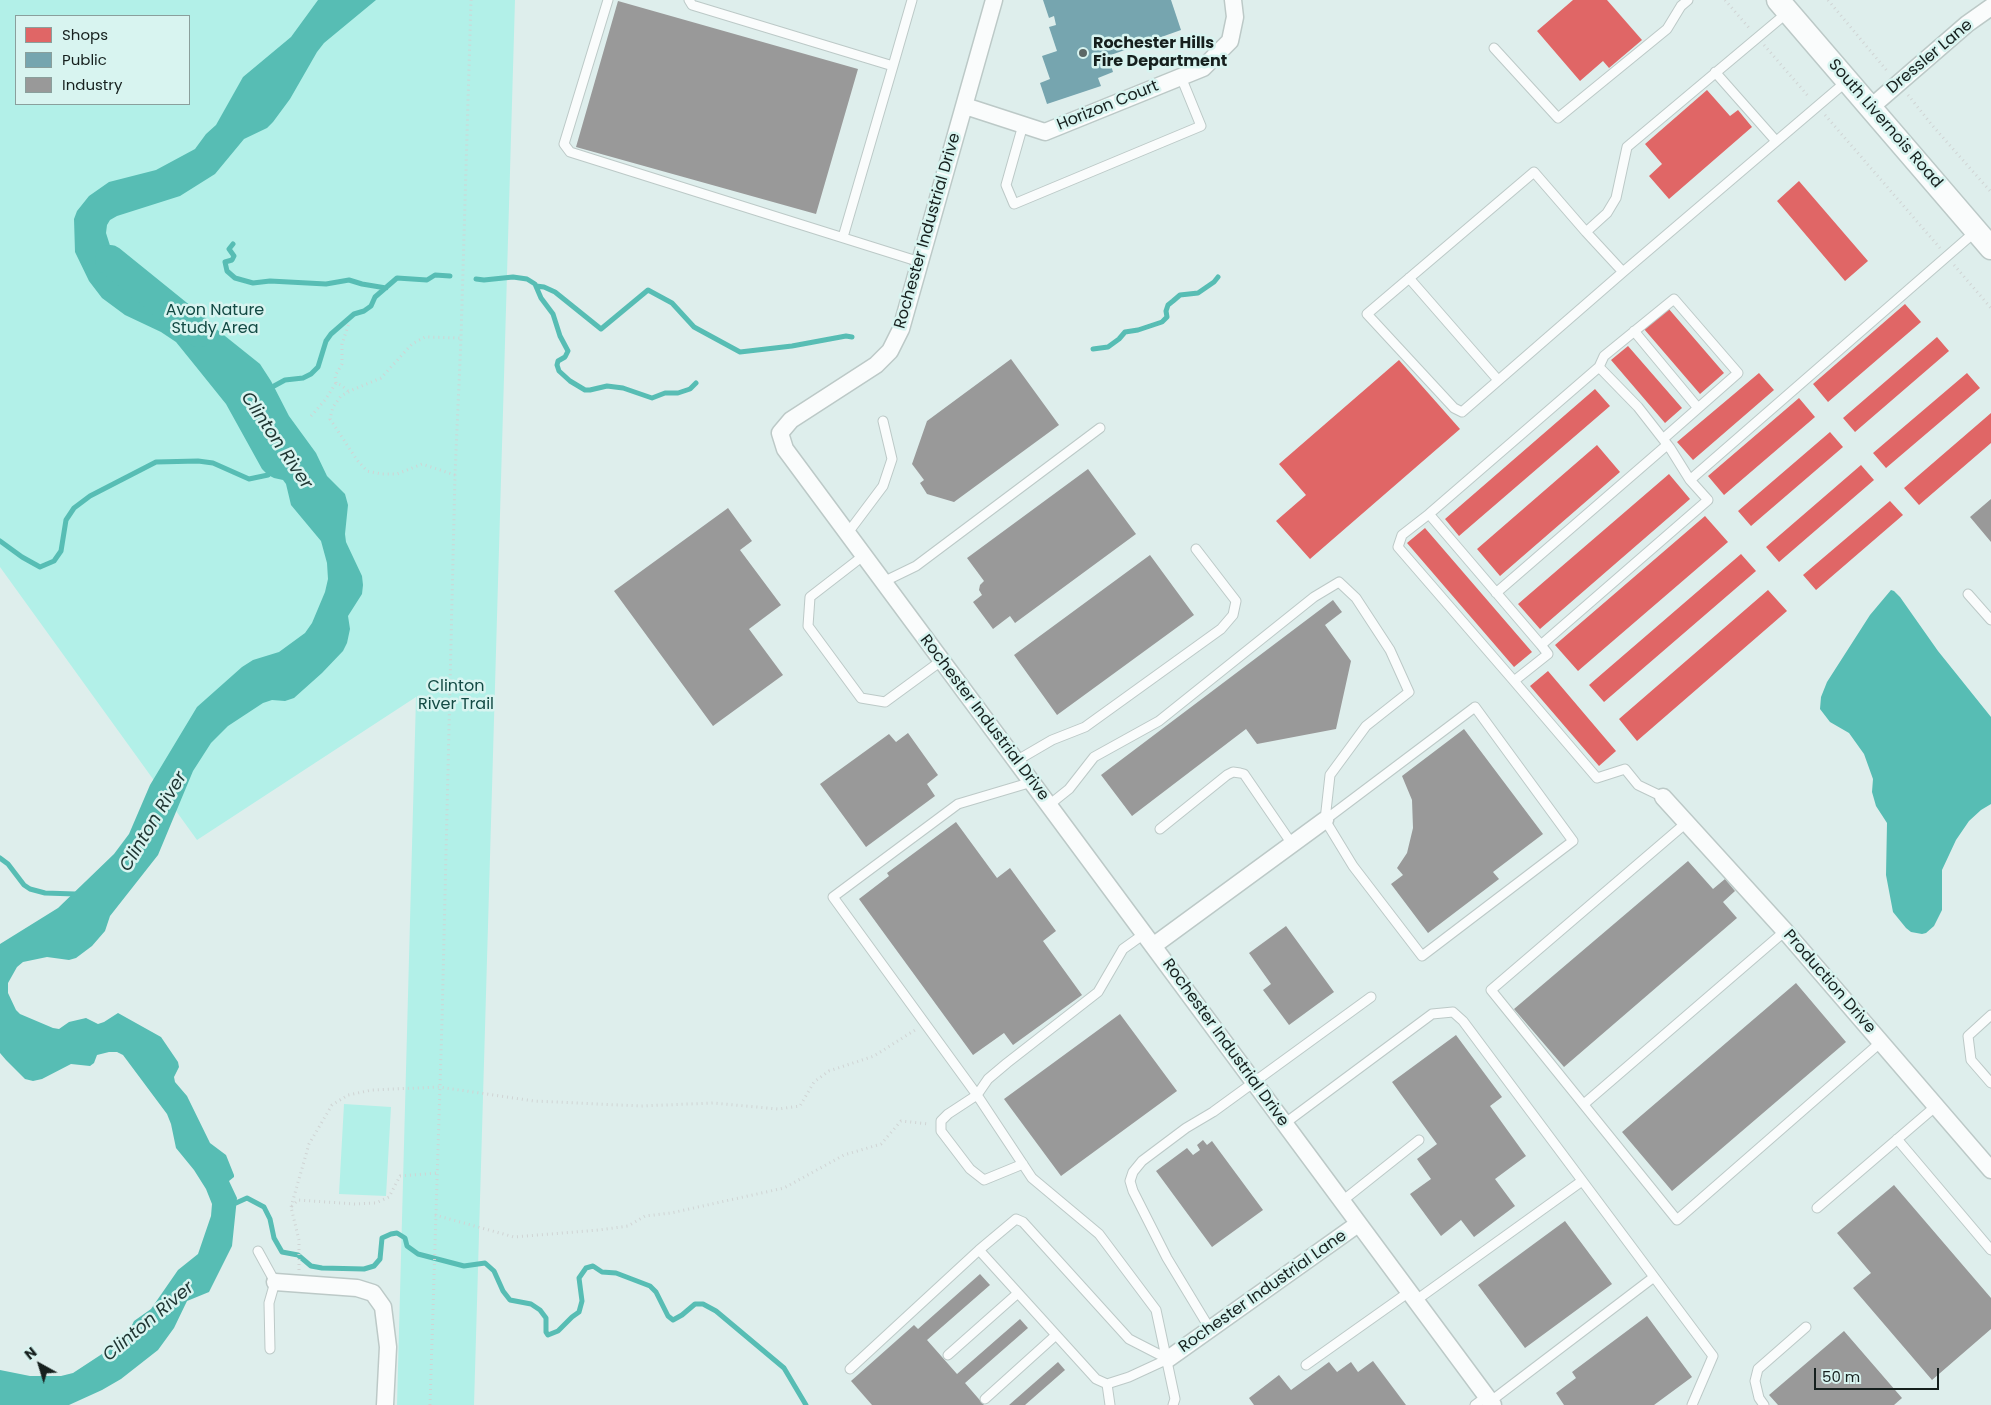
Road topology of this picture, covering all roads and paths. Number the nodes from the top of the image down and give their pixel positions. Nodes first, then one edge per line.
1 (471, 0) edge
2 (608, 0) edge
3 (689, 0) edge
4 (912, 0) edge
5 (994, 0) edge
6 (1233, 0) edge
7 (1688, 0) edge
8 (1725, 0) edge
9 (1828, 0) edge
10 (1783, 6) edge
11 (1985, 6) edge
12 (1757, 37) junction
13 (1494, 48) dead end
14 (894, 66) junction
15 (1715, 72) junction
16 (1181, 76) junction
17 (1891, 76) dead end
18 (1847, 80) junction
19 (1910, 98) dead end
20 (965, 106) junction
21 (1817, 106) junction
22 (1870, 108) junction
23 (1023, 125) junction
24 (1776, 141) junction
25 (1991, 192) edge
26 (1976, 231) junction
27 (1586, 232) junction
28 (844, 237) junction
29 (1991, 248) edge
30 (1946, 256) junction
31 (920, 262) junction
32 (1623, 272) junction
33 (1409, 278) junction
34 (1991, 308) edge
35 (349, 323) dead end
36 (1634, 331) junction
37 (461, 338) junction
38 (1599, 367) junction
39 (1498, 380) junction
40 (336, 383) junction
41 (348, 391) junction
42 (1698, 408) junction
43 (310, 416) dead end
44 (883, 421) dead end
45 (1100, 428) dead end
46 (1665, 442) junction
47 (454, 475) junction
48 (1690, 480) junction
49 (1429, 514) junction
50 (847, 534) junction
51 (1196, 548) dead end
52 (863, 556) junction
53 (883, 582) junction
54 (1496, 593) junction
55 (1968, 594) dead end
56 (1991, 620) edge
57 (1541, 645) junction
58 (941, 661) junction
59 (1514, 681) junction
60 (1016, 762) junction
61 (1032, 782) junction
62 (1663, 797) joint
63 (1049, 805) junction
64 (1325, 820) junction
65 (1686, 823) junction
66 (1160, 829) dead end
67 (1292, 844) junction
68 (1785, 931) junction
69 (1148, 940) junction
70 (1371, 997) dead end
71 (1991, 1015) edge
72 (925, 1024) junction
73 (1881, 1042) junction
74 (1254, 1083) junction
75 (1991, 1083) edge
76 (440, 1087) junction
77 (977, 1095) junction
78 (1584, 1104) junction
79 (1936, 1106) junction
80 (1284, 1124) junction
81 (940, 1126) junction
82 (1897, 1139) junction
83 (1419, 1140) dead end
84 (1024, 1164) junction
85 (1991, 1170) edge
86 (437, 1173) junction
87 (1582, 1181) junction
88 (1341, 1202) junction
89 (290, 1208) junction
90 (1817, 1208) dead end
91 (435, 1215) junction
92 (1358, 1224) junction
93 (979, 1250) junction
94 (1991, 1250) edge
95 (258, 1251) dead end
96 (298, 1264) dead end
97 (1654, 1277) junction
98 (275, 1282) junction
99 (1018, 1293) junction
100 (1412, 1296) junction
101 (1806, 1327) dead end
102 (1210, 1329) junction
103 (1056, 1335) junction
104 (270, 1349) dead end
105 (948, 1355) dead end
106 (1168, 1359) junction
107 (1306, 1365) dead end
108 (850, 1369) dead end
109 (1107, 1384) junction
110 (985, 1399) dead end
111 (1486, 1402) edge
112 (385, 1405) edge
113 (430, 1405) edge
114 (1110, 1405) edge
115 (1174, 1405) edge
116 (1692, 1405) edge
117 (1764, 1405) edge

1 - 37 path
2 - 28 lane
3 - 14 lane
4 - 14 lane
5 - 20 street, Rochester Industrial Drive
6 - 16 street, Horizon Court
7 - 13 lane
8 - 12 path
9 - 17 path
10 - 12 lane
10 - 18 main road, South Livernois Road
11 - 22 street, Dressler Lane
12 - 15 lane
12 - 21 path
14 - 28 lane
15 - 24 lane
15 - 27 lane
16 - 23 street, Horizon Court
16 - 23 lane
18 - 21 lane
18 - 22 main road, South Livernois Road
19 - 25 path
20 - 23 street, Horizon Court
20 - 31 street, Rochester Industrial Drive
21 - 24 lane
21 - 30 path
22 - 26 main road, South Livernois Road
24 - 32 lane
26 - 29 main road, South Livernois Road
26 - 30 lane
27 - 32 lane
27 - 33 lane
28 - 31 lane
30 - 34 path
30 - 48 lane
31 - 50 street, Rochester Industrial Drive
32 - 39 lane
33 - 39 lane
33 - 39 lane
35 - 40 path
36 - 38 lane
36 - 42 lane
36 - 42 lane
37 - 41 path
37 - 47 path
38 - 46 lane
38 - 49 lane
40 - 41 path
40 - 43 path
41 - 47 path
42 - 46 lane
44 - 50 lane
45 - 53 lane
46 - 48 lane
46 - 54 lane
47 - 76 path
48 - 57 lane
49 - 54 lane
49 - 59 lane
50 - 52 street, Rochester Industrial Drive
51 - 60 lane
52 - 53 street, Rochester Industrial Drive
52 - 58 lane
53 - 58 street, Rochester Industrial Drive
54 - 57 lane
55 - 56 lane
57 - 59 lane
58 - 60 street, Rochester Industrial Drive
59 - 62 lane
60 - 61 street, Rochester Industrial Drive
61 - 63 street, Rochester Industrial Drive
61 - 72 lane
62 - 65 street, Production Drive
63 - 64 lane
63 - 69 street, Rochester Industrial Drive
64 - 64 lane
64 - 67 street
65 - 68 street, Production Drive
65 - 78 lane
66 - 67 lane
67 - 69 street
68 - 73 street, Production Drive
68 - 78 lane
69 - 74 street, Rochester Industrial Drive
69 - 77 lane
70 - 74 lane
71 - 75 lane
72 - 76 path
72 - 77 lane
73 - 78 lane
73 - 79 street, Production Drive
74 - 80 street, Rochester Industrial Drive
74 - 102 lane
76 - 86 path
76 - 89 path
77 - 81 lane
77 - 84 lane
79 - 82 lane
79 - 85 street, Production Drive
80 - 87 lane
80 - 88 street, Rochester Industrial Drive
81 - 84 lane
81 - 91 path
82 - 90 lane
82 - 94 lane
83 - 88 lane
84 - 106 lane
86 - 89 path
86 - 91 path
87 - 97 lane
87 - 100 lane
88 - 92 street, Rochester Industrial Drive
89 - 96 path
91 - 113 path
92 - 100 street, Rochester Industrial Drive
92 - 102 street, Rochester Industrial Lane
93 - 99 lane
93 - 106 lane
93 - 108 lane
95 - 98 lane
97 - 111 lane
97 - 116 lane
98 - 104 lane
98 - 112 street
99 - 103 lane
99 - 105 lane
100 - 107 lane
100 - 111 street, Rochester Industrial Drive
101 - 117 lane
102 - 106 street, Rochester Industrial Lane
103 - 109 lane
103 - 110 lane
106 - 109 lane
106 - 115 lane
109 - 114 lane

